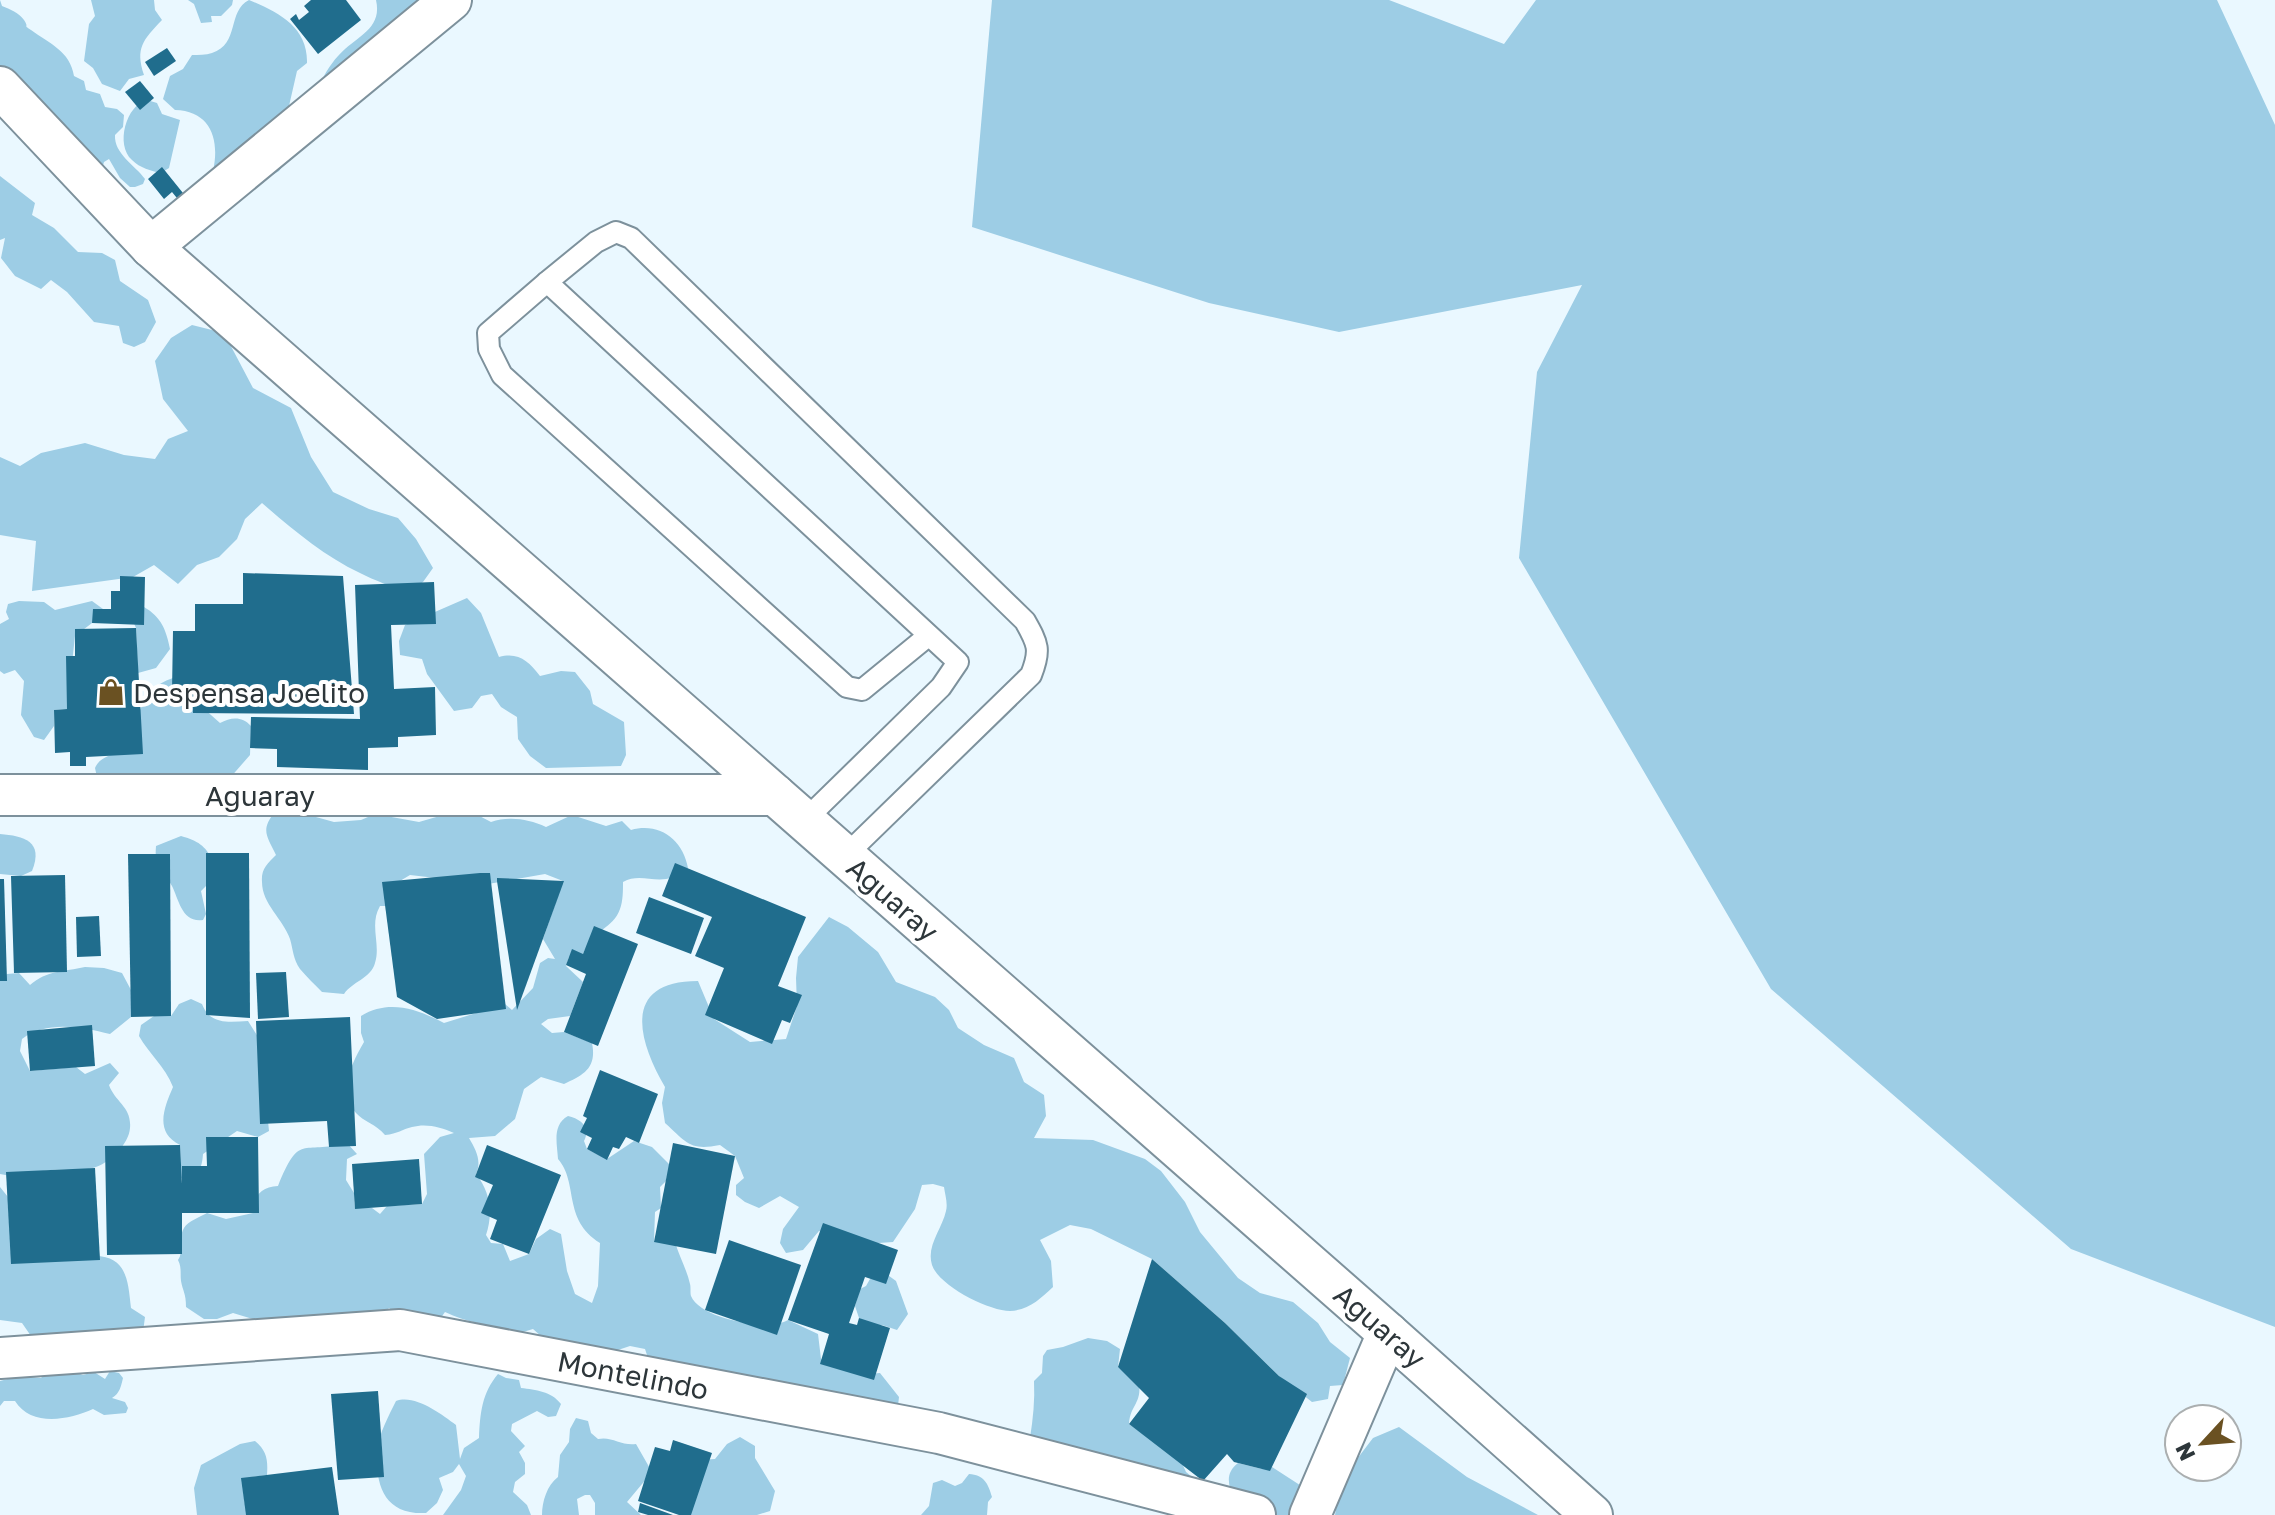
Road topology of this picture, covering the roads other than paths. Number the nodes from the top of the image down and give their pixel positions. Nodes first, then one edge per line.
1 (451, 0) edge
2 (0, 87) edge
3 (151, 247) junction
4 (547, 282) junction
5 (928, 636) junction
6 (0, 795) edge
7 (790, 808) junction
8 (845, 856) junction
9 (1388, 1333) junction
10 (0, 1358) edge
11 (1255, 1515) edge
12 (1310, 1515) edge
13 (1592, 1515) edge

1 - 3 street
2 - 3 street
3 - 7 street
4 - 5 lane
4 - 5 lane
4 - 8 lane
5 - 7 lane
6 - 7 street, Aguaray
7 - 8 street, Aguaray
8 - 9 street, Aguaray
9 - 12 street
9 - 13 street, Aguaray
10 - 11 street, Montelindo

